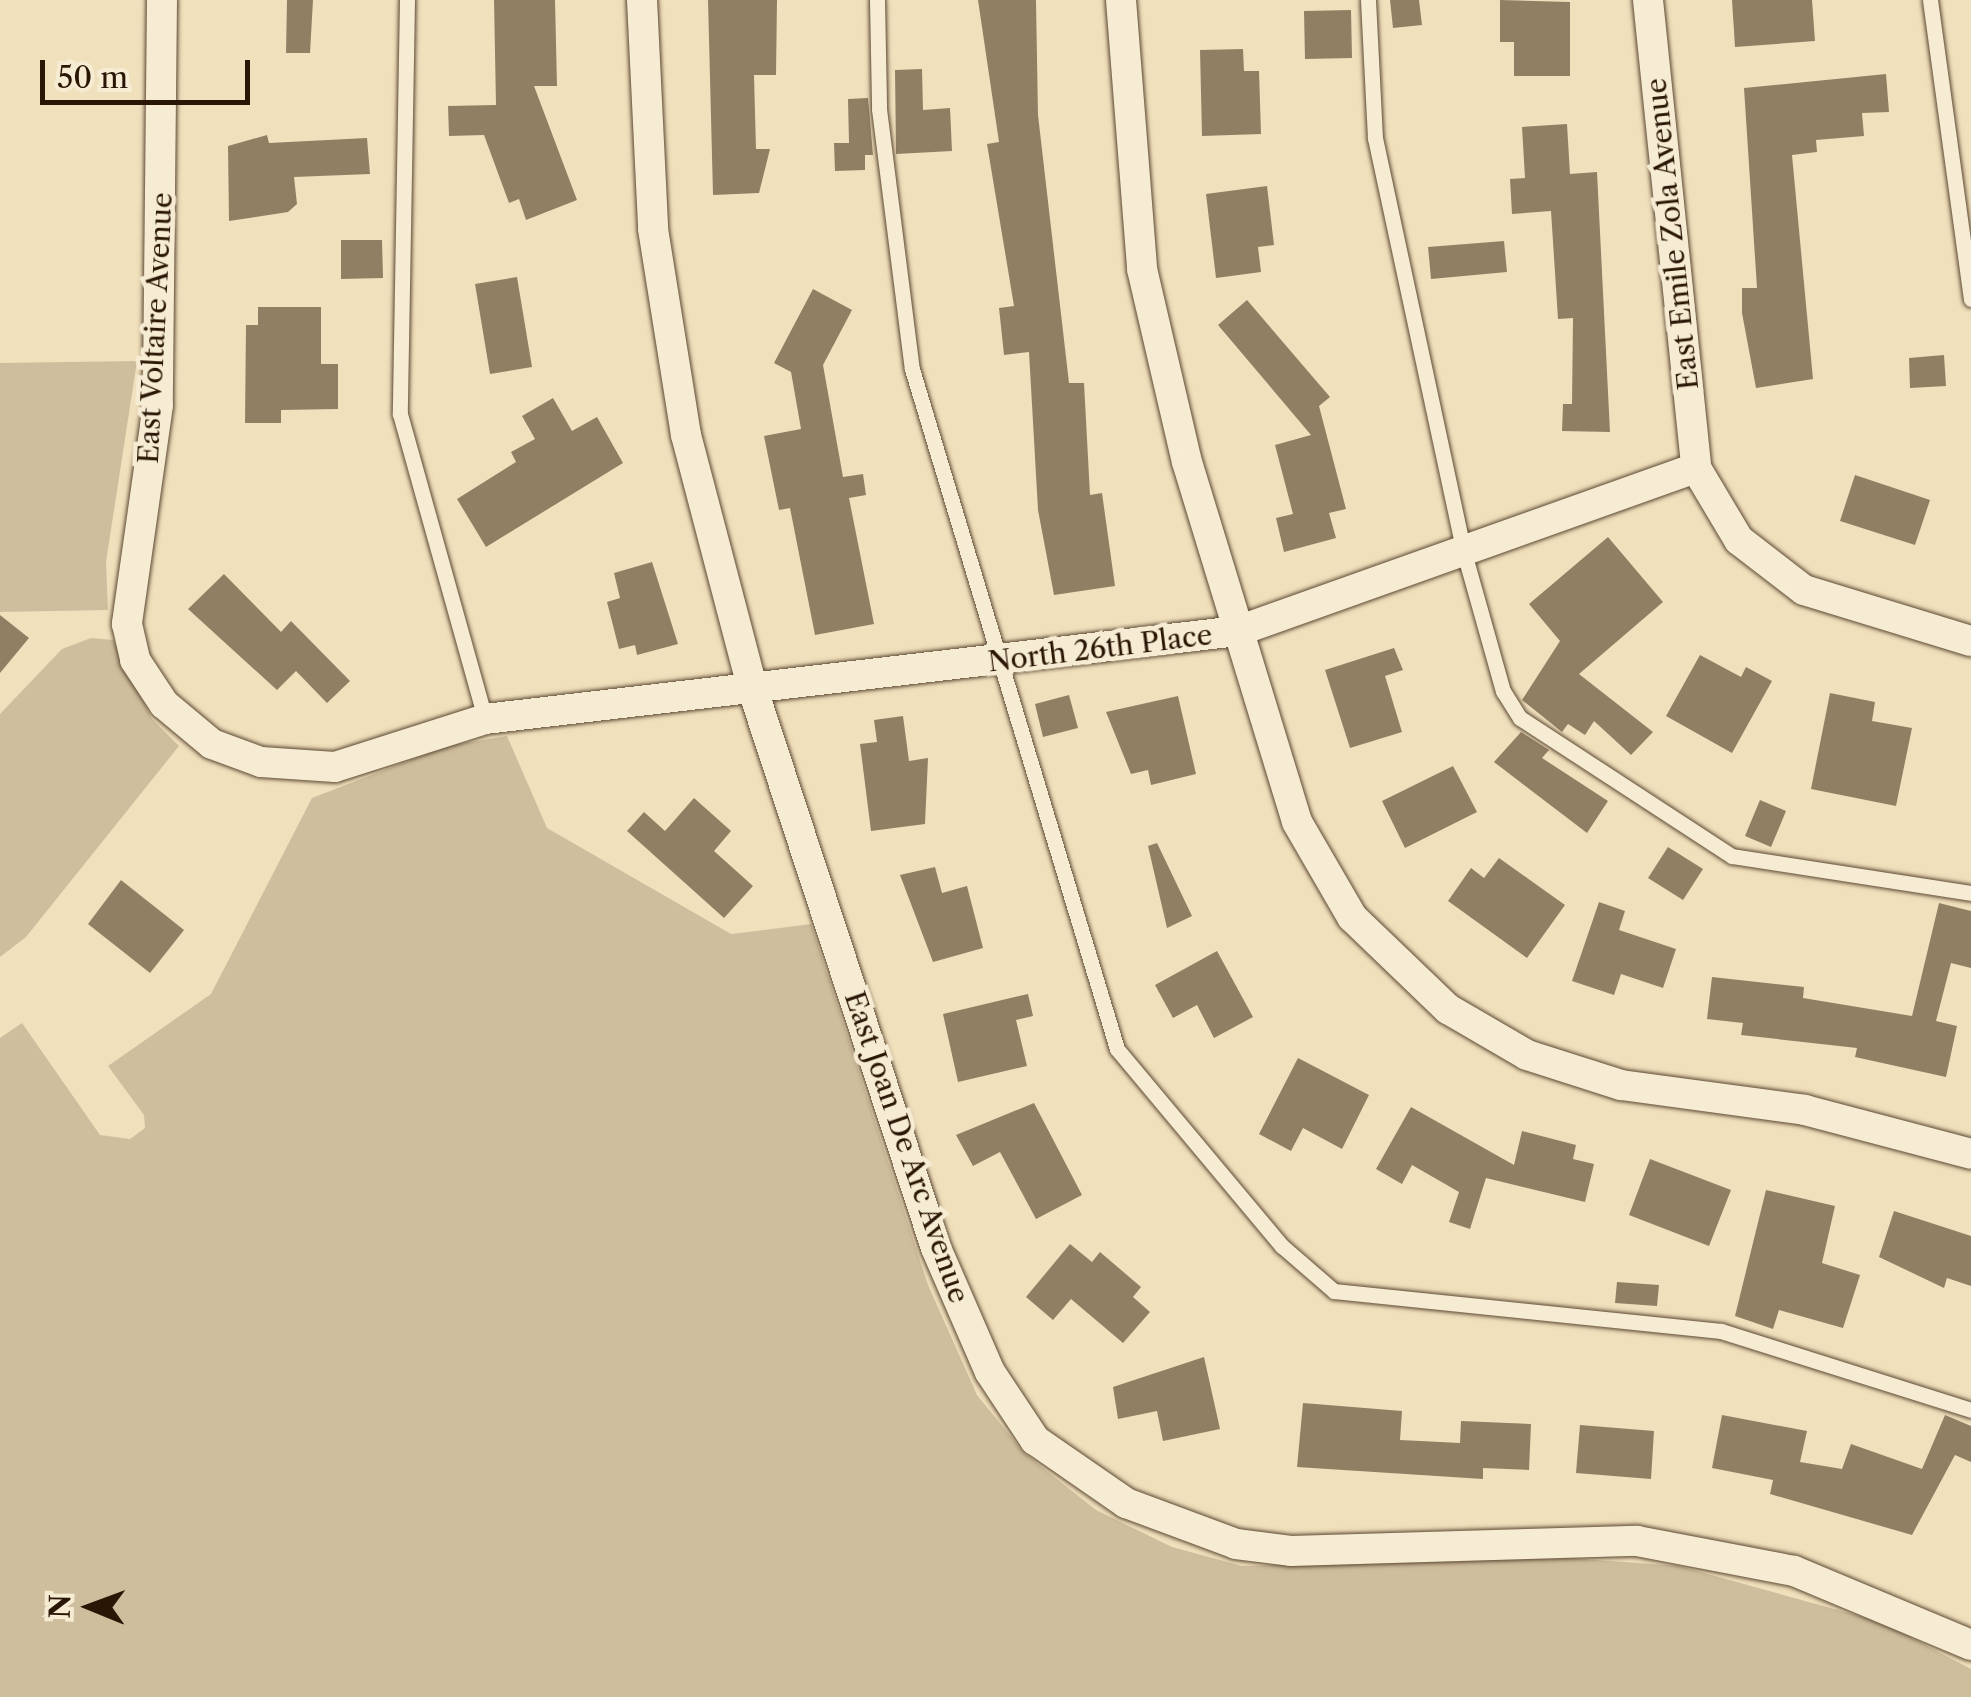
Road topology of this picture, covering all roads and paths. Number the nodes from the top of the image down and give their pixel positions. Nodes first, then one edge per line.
1 (162, 0) edge
2 (407, 0) edge
3 (642, 0) edge
4 (877, 0) edge
5 (1121, 0) edge
6 (1368, 0) edge
7 (1648, 0) edge
8 (1930, 0) edge
9 (1971, 299) edge
10 (1696, 468) junction
11 (1463, 549) junction
12 (1238, 630) junction
13 (1971, 641) edge
14 (999, 660) junction
15 (752, 687) junction
16 (164, 704) joint
17 (485, 719) junction
18 (1971, 893) edge
19 (1971, 1154) edge
20 (1971, 1410) edge
21 (1971, 1645) edge

1 - 16 street, East Voltaire Avenue
2 - 17 lane
3 - 15 street, East Joan De Arc Avenue
4 - 14 lane
5 - 12 street
6 - 11 lane
7 - 10 street, East Emile Zola Avenue
8 - 9 lane
10 - 11 street, North 26th Place
10 - 13 street
11 - 12 street, North 26th Place
11 - 18 lane
12 - 14 street, North 26th Place
12 - 19 street
14 - 15 street, North 26th Place
14 - 20 lane
15 - 17 street, North 26th Place
15 - 21 street, East Joan De Arc Avenue
16 - 17 street, North 26th Place

